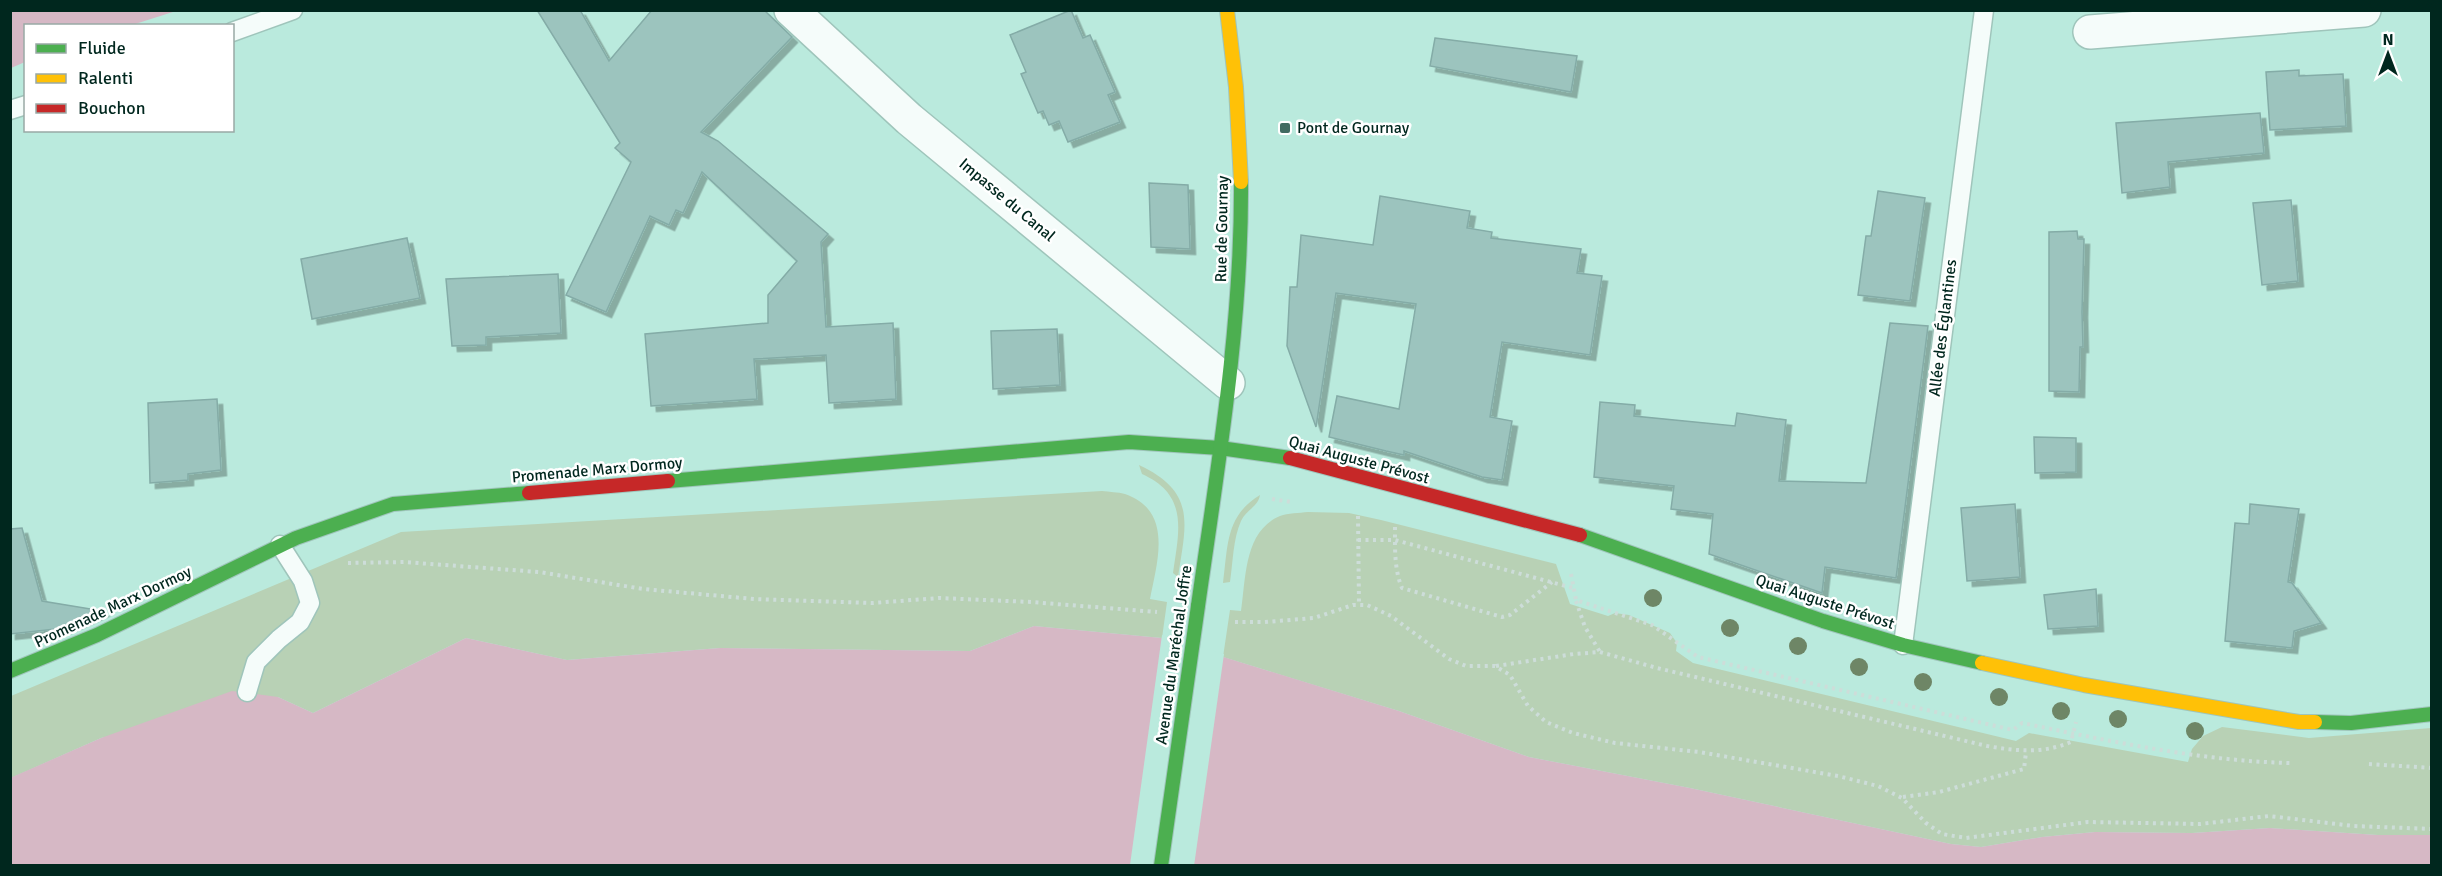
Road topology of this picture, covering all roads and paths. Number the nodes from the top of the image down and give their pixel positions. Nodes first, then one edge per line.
1 (293, 10) edge
2 (791, 10) edge
3 (1227, 10) edge
4 (1984, 10) edge
5 (2364, 10) edge
6 (234, 31) edge
7 (2090, 32) dead end
8 (1228, 383) junction
9 (1220, 448) junction
10 (1358, 510) dead end
11 (1395, 523) dead end
12 (1358, 540) junction
13 (1395, 540) junction
14 (288, 542) junction
15 (1552, 582) junction
16 (1574, 588) dead end
17 (1576, 600) dead end
18 (1359, 605) junction
19 (1165, 613) dead end
20 (1228, 621) dead end
21 (1903, 645) junction
22 (1600, 652) junction
23 (1495, 666) junction
24 (10, 671) edge
25 (2084, 685) junction
26 (248, 692) dead end
27 (2432, 714) edge
28 (2026, 752) junction
29 (1902, 798) junction
30 (2432, 829) edge
31 (1161, 866) edge

1 - 6 lane
2 - 8 street, Impasse du Canal
3 - 8 street, Rue de Gournay
4 - 21 lane, Allée des Églantines
5 - 7 street
8 - 9 street, Rue de Gournay
9 - 14 street, Promenade Marx Dormoy
9 - 21 street, Quai Auguste Prévost
9 - 31 street, Avenue du Maréchal Joffre, bridge
10 - 12 path
11 - 13 path
12 - 13 path
12 - 18 path
13 - 15 path
13 - 15 path
14 - 19 path
14 - 24 street, Promenade Marx Dormoy
14 - 26 lane
15 - 16 path
17 - 22 path
18 - 20 path
18 - 23 path
21 - 25 street, Quai Auguste Prévost
22 - 23 path
22 - 28 path
23 - 29 path
25 - 27 street, Quai Auguste Prévost
25 - 28 path
28 - 29 path
29 - 30 path

